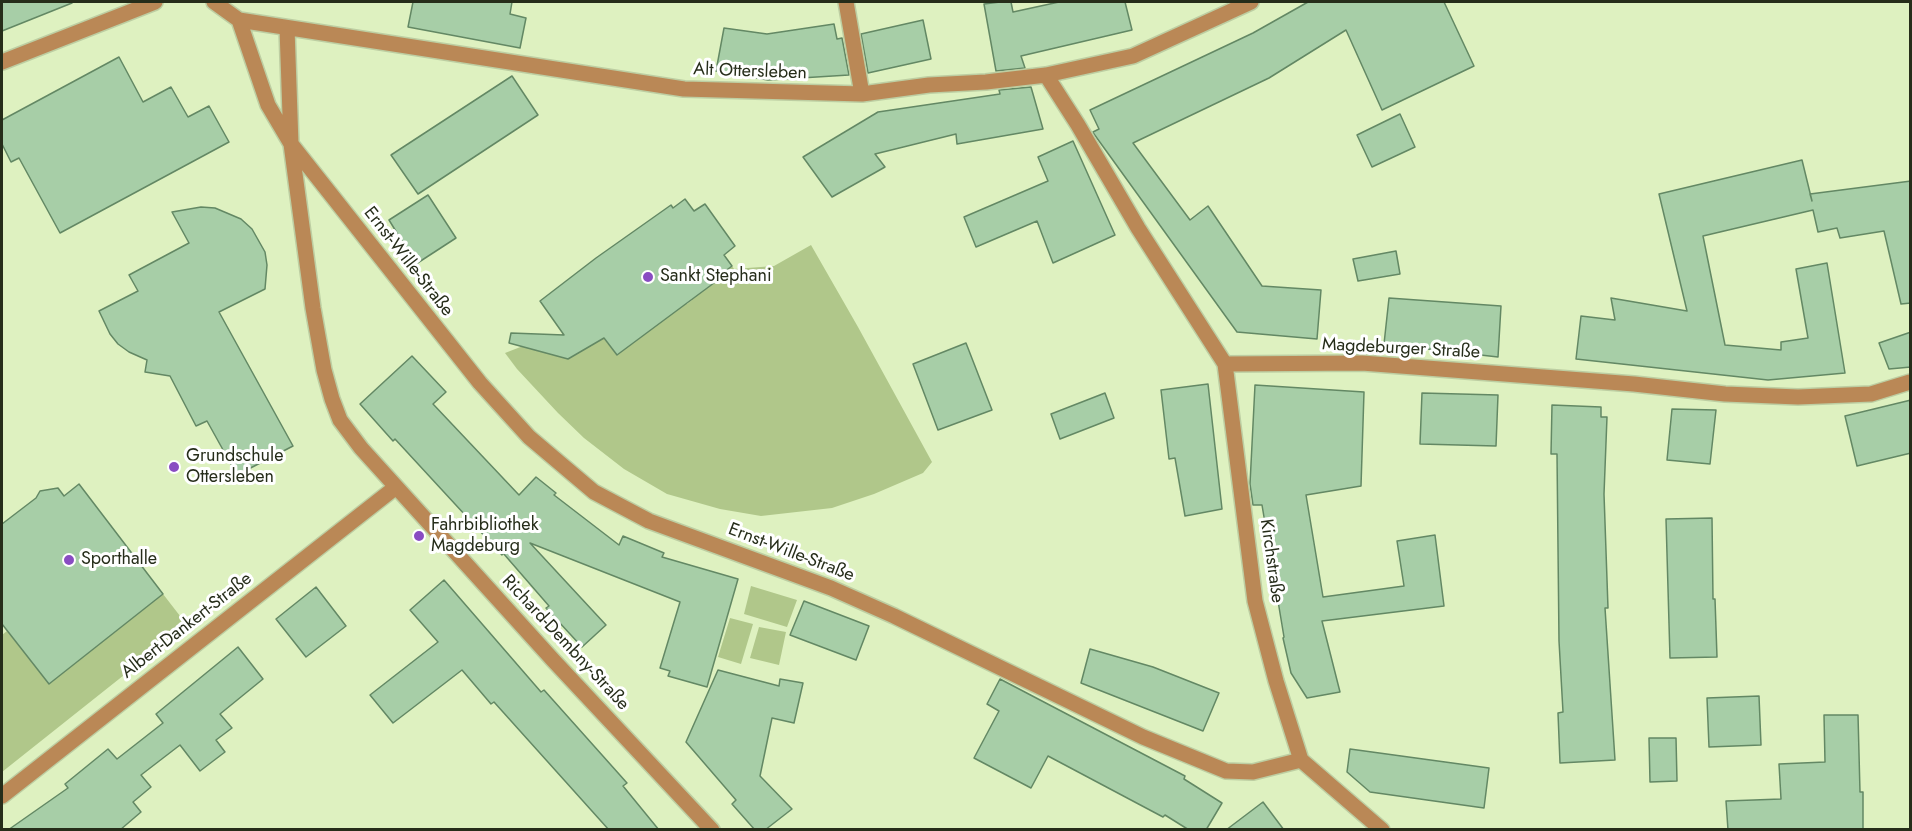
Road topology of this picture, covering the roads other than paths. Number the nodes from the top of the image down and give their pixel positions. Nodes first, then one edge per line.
1 (155, 2) edge
2 (214, 2) edge
3 (846, 2) edge
4 (1251, 2) edge
5 (239, 20) junction
6 (287, 28) junction
7 (2, 62) edge
8 (1046, 75) junction
9 (861, 94) junction
10 (291, 144) junction
11 (1225, 364) junction
12 (1911, 382) edge
13 (396, 487) junction
14 (1301, 759) junction
15 (2, 796) edge
16 (712, 830) edge
17 (1382, 830) edge

1 - 7 street
2 - 5 street
3 - 9 street
4 - 8 street, Alt Ottersleben
5 - 6 street, Alt Ottersleben
5 - 10 street, Richard-Dembny-Straße
6 - 9 street, Alt Ottersleben
6 - 10 street, Richard-Dembny-Straße
8 - 9 street, Alt Ottersleben
8 - 11 street
10 - 13 street, Richard-Dembny-Straße
10 - 14 street, Ernst-Wille-Straße
11 - 12 street, Magdeburger Straße
11 - 14 street, Kirchstraße
13 - 15 street, Albert-Dankert-Straße
13 - 16 street, Richard-Dembny-Straße
14 - 17 street

